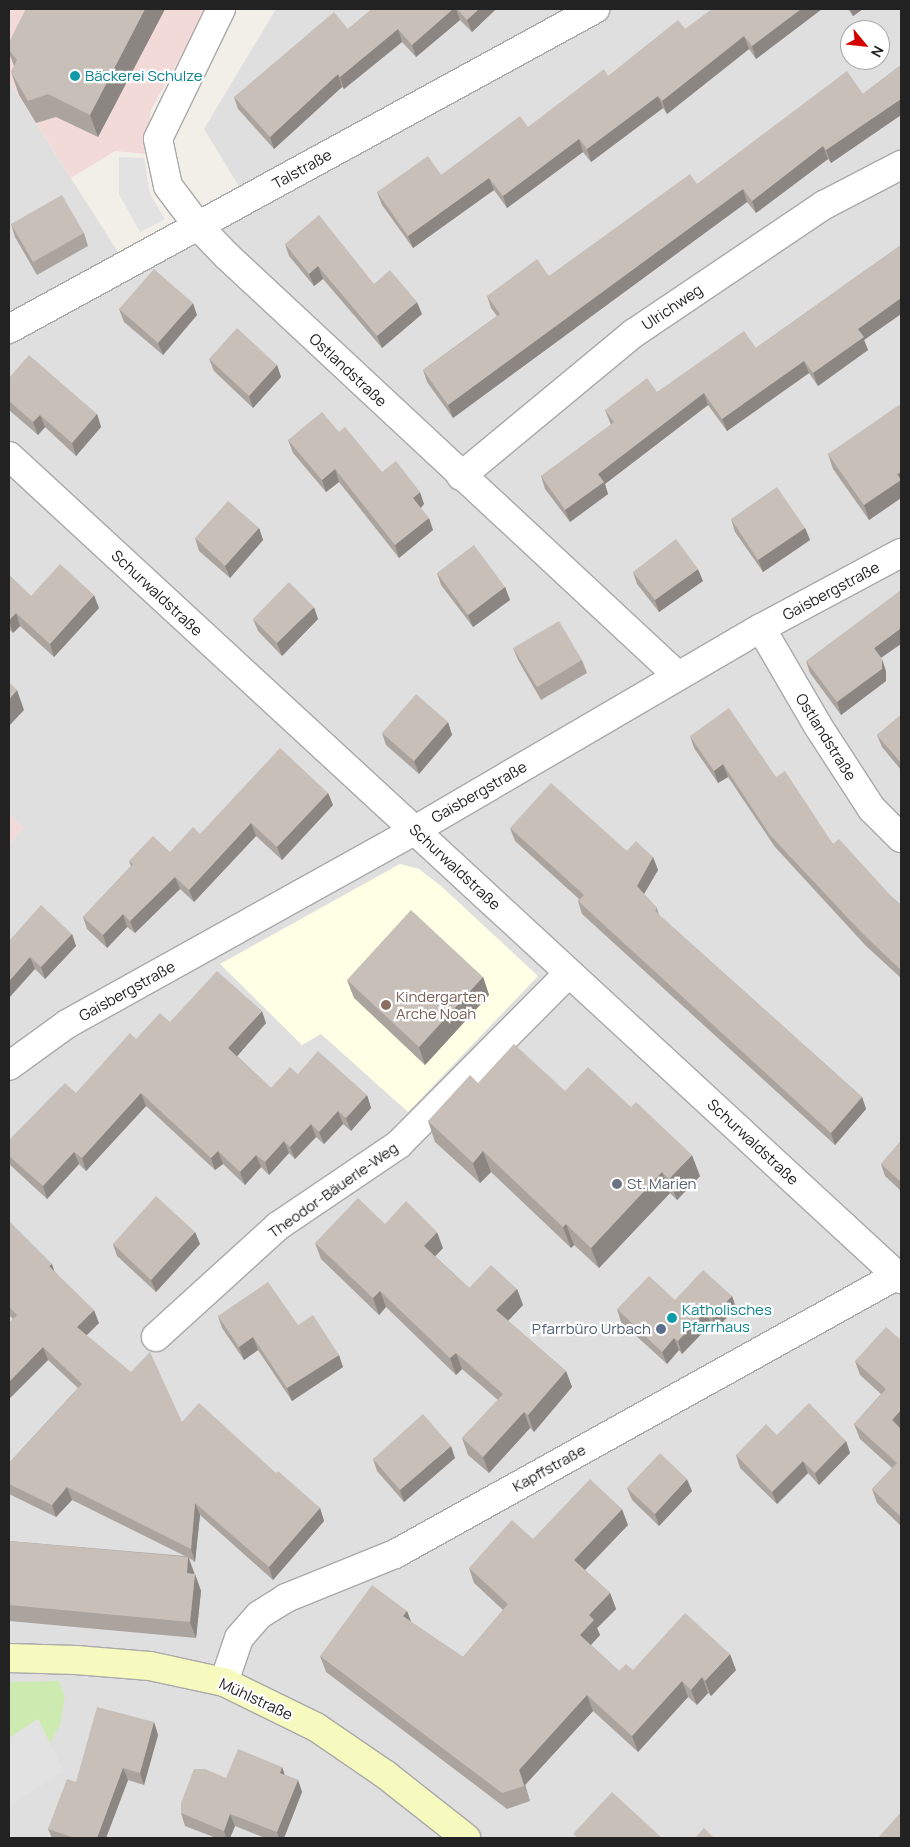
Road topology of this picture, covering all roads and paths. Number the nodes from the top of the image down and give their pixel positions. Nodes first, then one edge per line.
1 (222, 9) edge
2 (595, 9) edge
3 (901, 165) edge
4 (198, 226) junction
5 (9, 329) edge
6 (9, 456) edge
7 (461, 476) junction
8 (901, 553) edge
9 (761, 628) junction
10 (678, 676) junction
11 (415, 830) junction
12 (901, 838) edge
13 (569, 973) junction
14 (9, 1066) edge
15 (900, 1275) edge
16 (156, 1337) dead end
17 (9, 1658) edge
18 (224, 1682) junction
19 (466, 1838) edge

1 - 4 street, Ostlandstraße
2 - 4 street, Talstraße
3 - 7 street, Ulrichweg
4 - 5 street, Talstraße
4 - 7 street, Ostlandstraße
6 - 11 street, Schurwaldstraße
7 - 10 street, Ostlandstraße
8 - 9 street, Gaisbergstraße
9 - 10 street, Gaisbergstraße
9 - 12 street, Ostlandstraße
10 - 11 street, Gaisbergstraße
11 - 13 street, Schurwaldstraße
11 - 14 street, Gaisbergstraße
13 - 15 street, Schurwaldstraße
13 - 16 street, Theodor-Bäuerle-Weg
15 - 18 street, Kapffstraße
17 - 18 street, Mühlstraße
18 - 19 street, Mühlstraße

